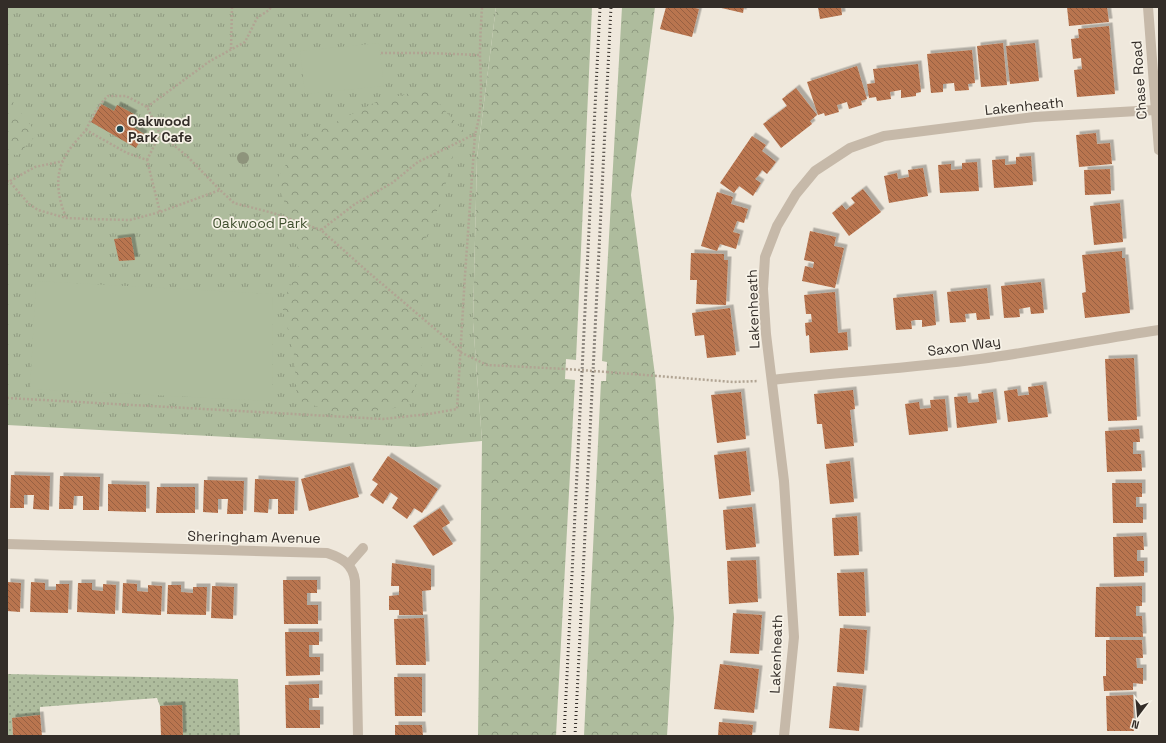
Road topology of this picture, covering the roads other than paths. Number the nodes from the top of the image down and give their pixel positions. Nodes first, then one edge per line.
1 (1148, 7) edge
2 (1156, 80) edge
3 (1155, 110) junction
4 (1159, 150) edge
5 (1159, 330) edge
6 (772, 380) junction
7 (7, 544) edge
8 (363, 548) dead end
9 (349, 564) junction
10 (358, 736) edge
11 (784, 736) edge

1 - 2 street, Chase Road
2 - 3 street, Chase Road
3 - 4 street, Chase Road
3 - 6 street, Lakenheath
5 - 6 street, Saxon Way
6 - 11 street, Lakenheath
7 - 9 street, Sheringham Avenue
8 - 9 street
9 - 10 street

